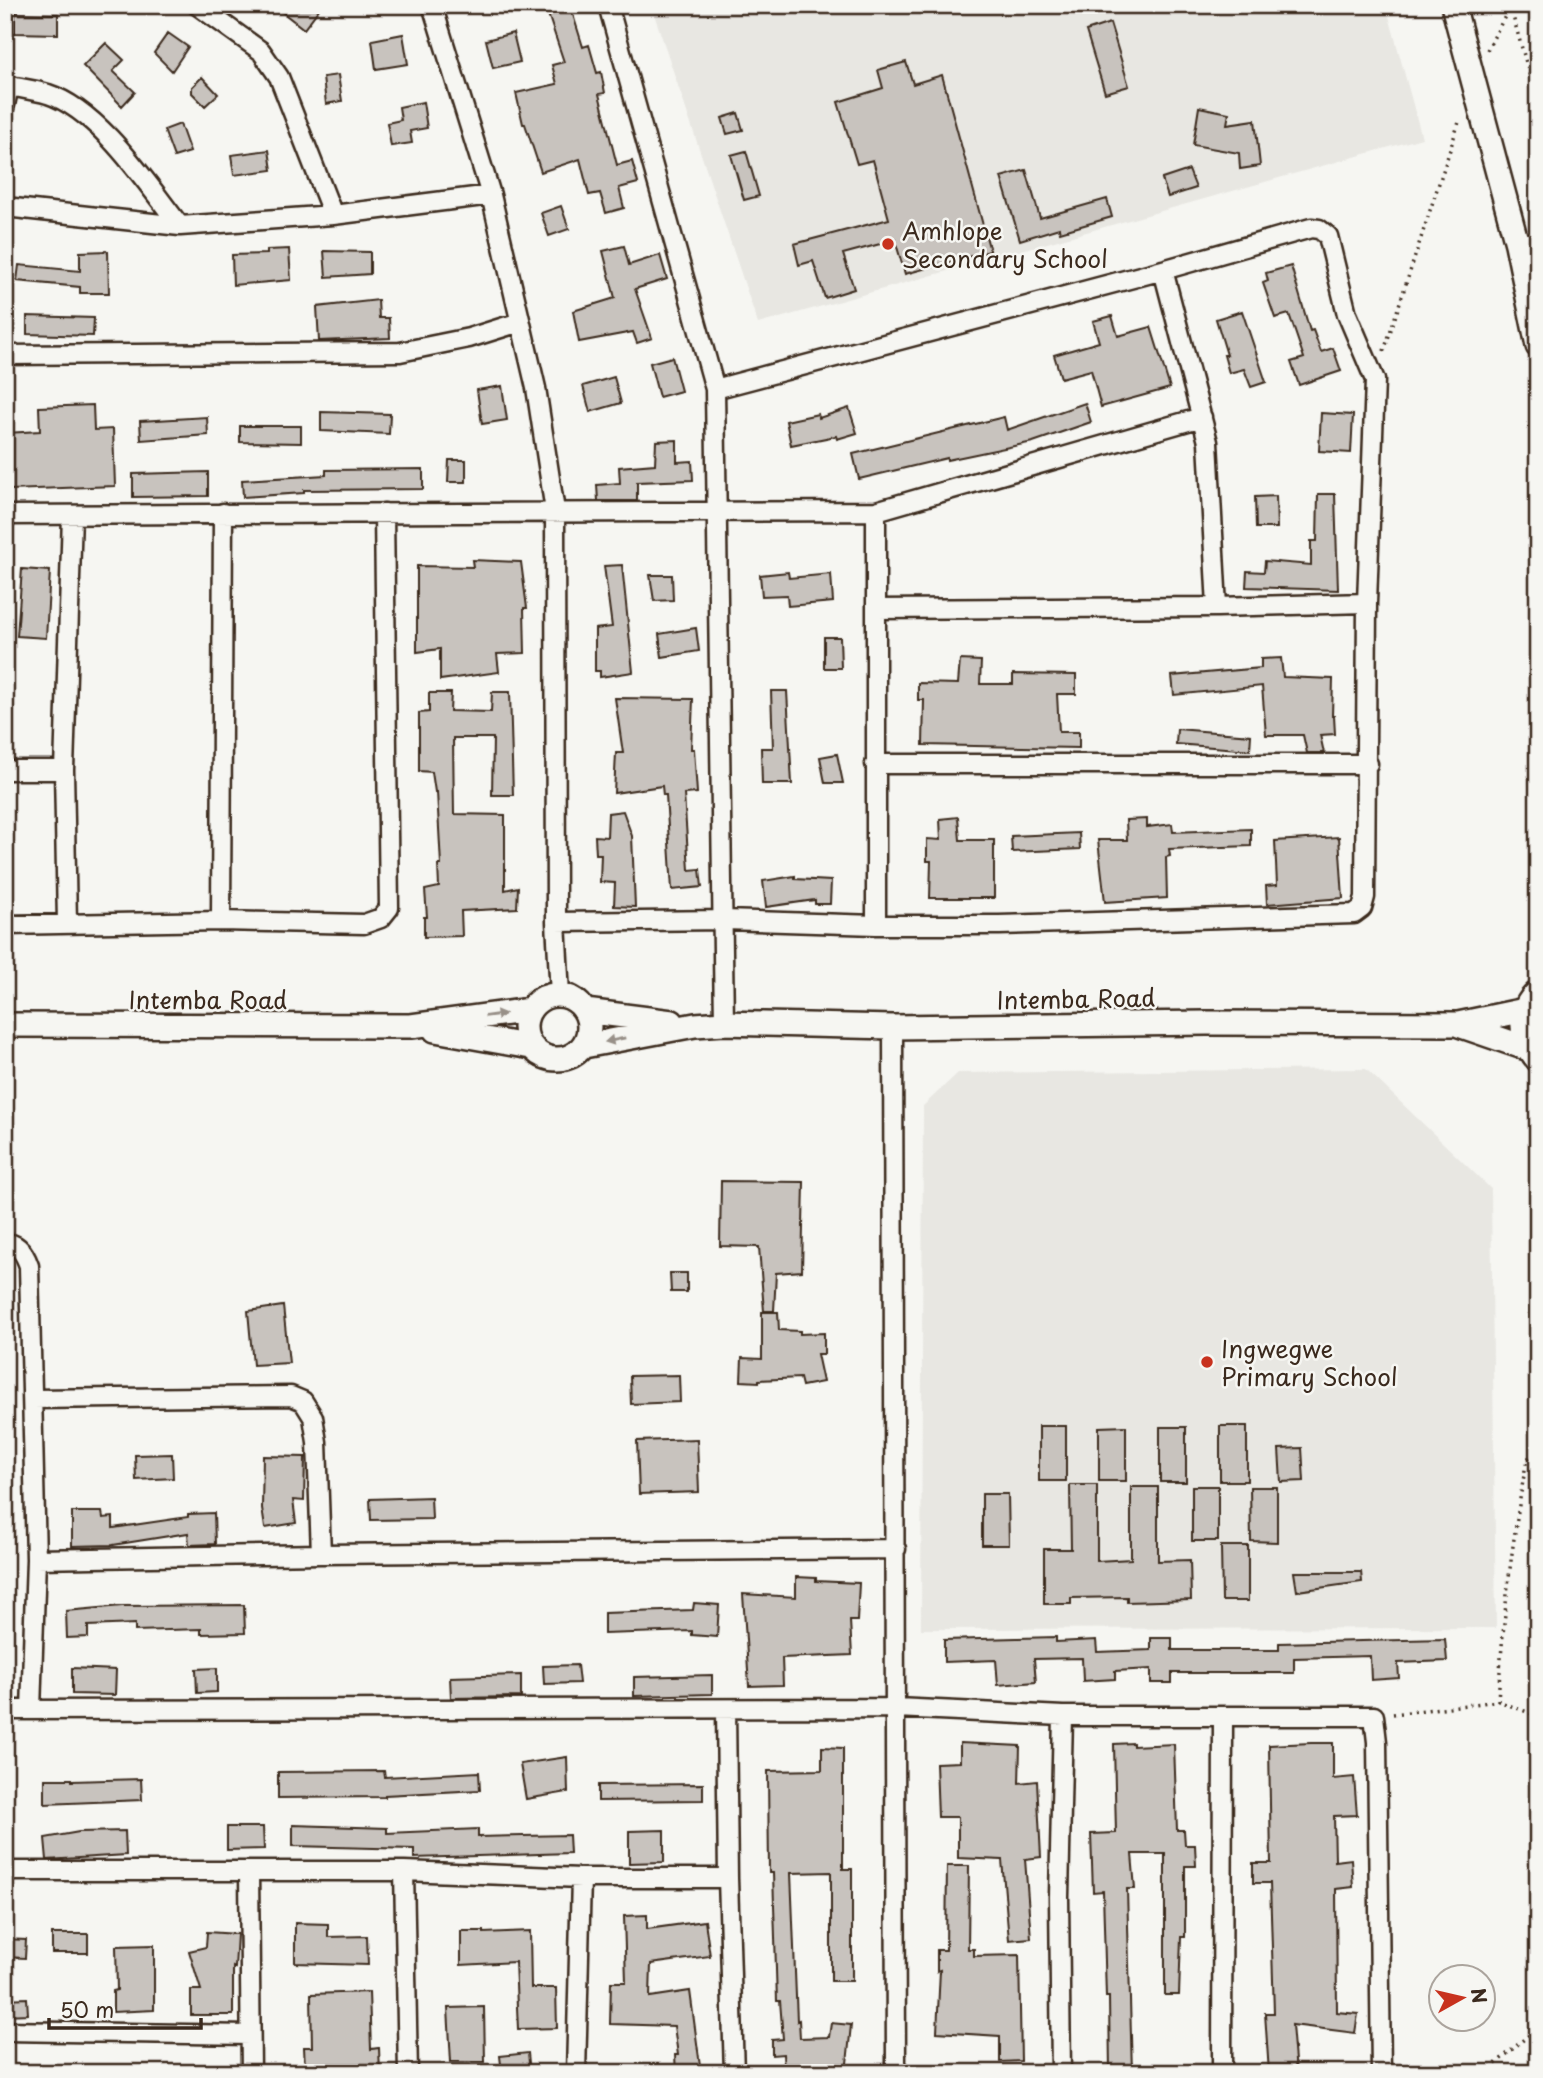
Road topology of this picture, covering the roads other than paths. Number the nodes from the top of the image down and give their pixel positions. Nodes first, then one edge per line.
1 (197, 5) edge
2 (432, 5) edge
3 (608, 5) edge
4 (1454, 5) edge
5 (7, 85) edge
6 (5, 105) edge
7 (491, 195) junction
8 (5, 207) edge
9 (333, 215) junction
10 (180, 226) junction
11 (1527, 243) edge
12 (1163, 270) junction
13 (520, 322) junction
14 (1538, 346) edge
15 (5, 355) edge
16 (715, 389) junction
17 (1202, 417) junction
18 (718, 511) junction
19 (876, 511) junction
20 (555, 512) junction
21 (223, 513) junction
22 (384, 513) junction
23 (5, 515) edge
24 (72, 516) junction
25 (1367, 603) junction
26 (1217, 607) junction
27 (876, 609) junction
28 (875, 764) junction
29 (1368, 764) junction
30 (5, 770) edge
31 (64, 770) junction
32 (724, 920) junction
33 (222, 921) junction
34 (556, 922) junction
35 (67, 923) junction
36 (5, 925) edge
37 (876, 925) junction
38 (560, 995) junction
39 (1533, 995) edge
40 (530, 1010) junction
41 (585, 1011) junction
42 (724, 1023) junction
43 (5, 1024) edge
44 (1458, 1024) junction
45 (695, 1025) junction
46 (411, 1026) junction
47 (893, 1027) junction
48 (584, 1045) junction
49 (531, 1047) junction
50 (1533, 1055) edge
51 (5, 1243) edge
52 (33, 1399) junction
53 (896, 1549) junction
54 (321, 1554) junction
55 (36, 1559) junction
56 (726, 1709) junction
57 (896, 1709) junction
58 (5, 1710) edge
59 (31, 1710) junction
60 (1063, 1716) junction
61 (1223, 1716) junction
62 (5, 1871) edge
63 (249, 1871) junction
64 (404, 1871) junction
65 (581, 1878) junction
66 (728, 1878) junction
67 (5, 2031) edge
68 (249, 2035) junction
69 (251, 2073) edge
70 (408, 2073) edge
71 (576, 2073) edge
72 (734, 2073) edge
73 (896, 2073) edge
74 (1061, 2073) edge
75 (1222, 2073) edge
76 (1381, 2073) edge

1 - 9 street
2 - 7 street
3 - 16 street
4 - 11 street
5 - 6 street
5 - 10 street
7 - 9 street
7 - 13 street
8 - 10 street
9 - 10 street
11 - 14 street
12 - 16 street
12 - 17 street
12 - 25 street
13 - 15 street
13 - 20 street
16 - 18 street
17 - 19 street
17 - 26 street
18 - 19 street
18 - 20 street
18 - 32 street
19 - 27 street
20 - 22 street
20 - 34 street
21 - 22 street
21 - 24 street
21 - 33 street
22 - 33 street
23 - 24 street
24 - 31 street
25 - 26 street
25 - 29 street
26 - 27 street
27 - 28 street
28 - 29 street
28 - 37 street
29 - 37 street
30 - 31 street
31 - 35 street
32 - 34 street
32 - 37 street
32 - 42 street
33 - 35 street
34 - 38 street
35 - 36 street
38 - 40 street
38 - 41 street
39 - 44 street
39 - 50 street
46 -> 40 street
40 - 49 street
41 - 45 street
41 - 48 street
42 - 45 street, Intemba Road
42 - 47 street, Intemba Road
43 - 46 street, Intemba Road
44 - 47 street, Intemba Road
44 - 50 street
45 -> 48 street
46 - 49 street
47 - 53 street
48 - 49 street
51 - 52 street
52 - 54 street
52 - 55 street
53 - 54 street
53 - 57 street
54 - 55 street
55 - 59 street
56 - 57 street
56 - 59 street
56 - 66 street
57 - 60 street
57 - 73 street
58 - 59 street
60 - 61 street
60 - 74 street
61 - 75 street
61 - 76 street
62 - 63 street
63 - 64 street
63 - 68 street
64 - 65 street
64 - 70 street
65 - 66 street
65 - 71 street
66 - 72 street
67 - 68 street
68 - 69 street

